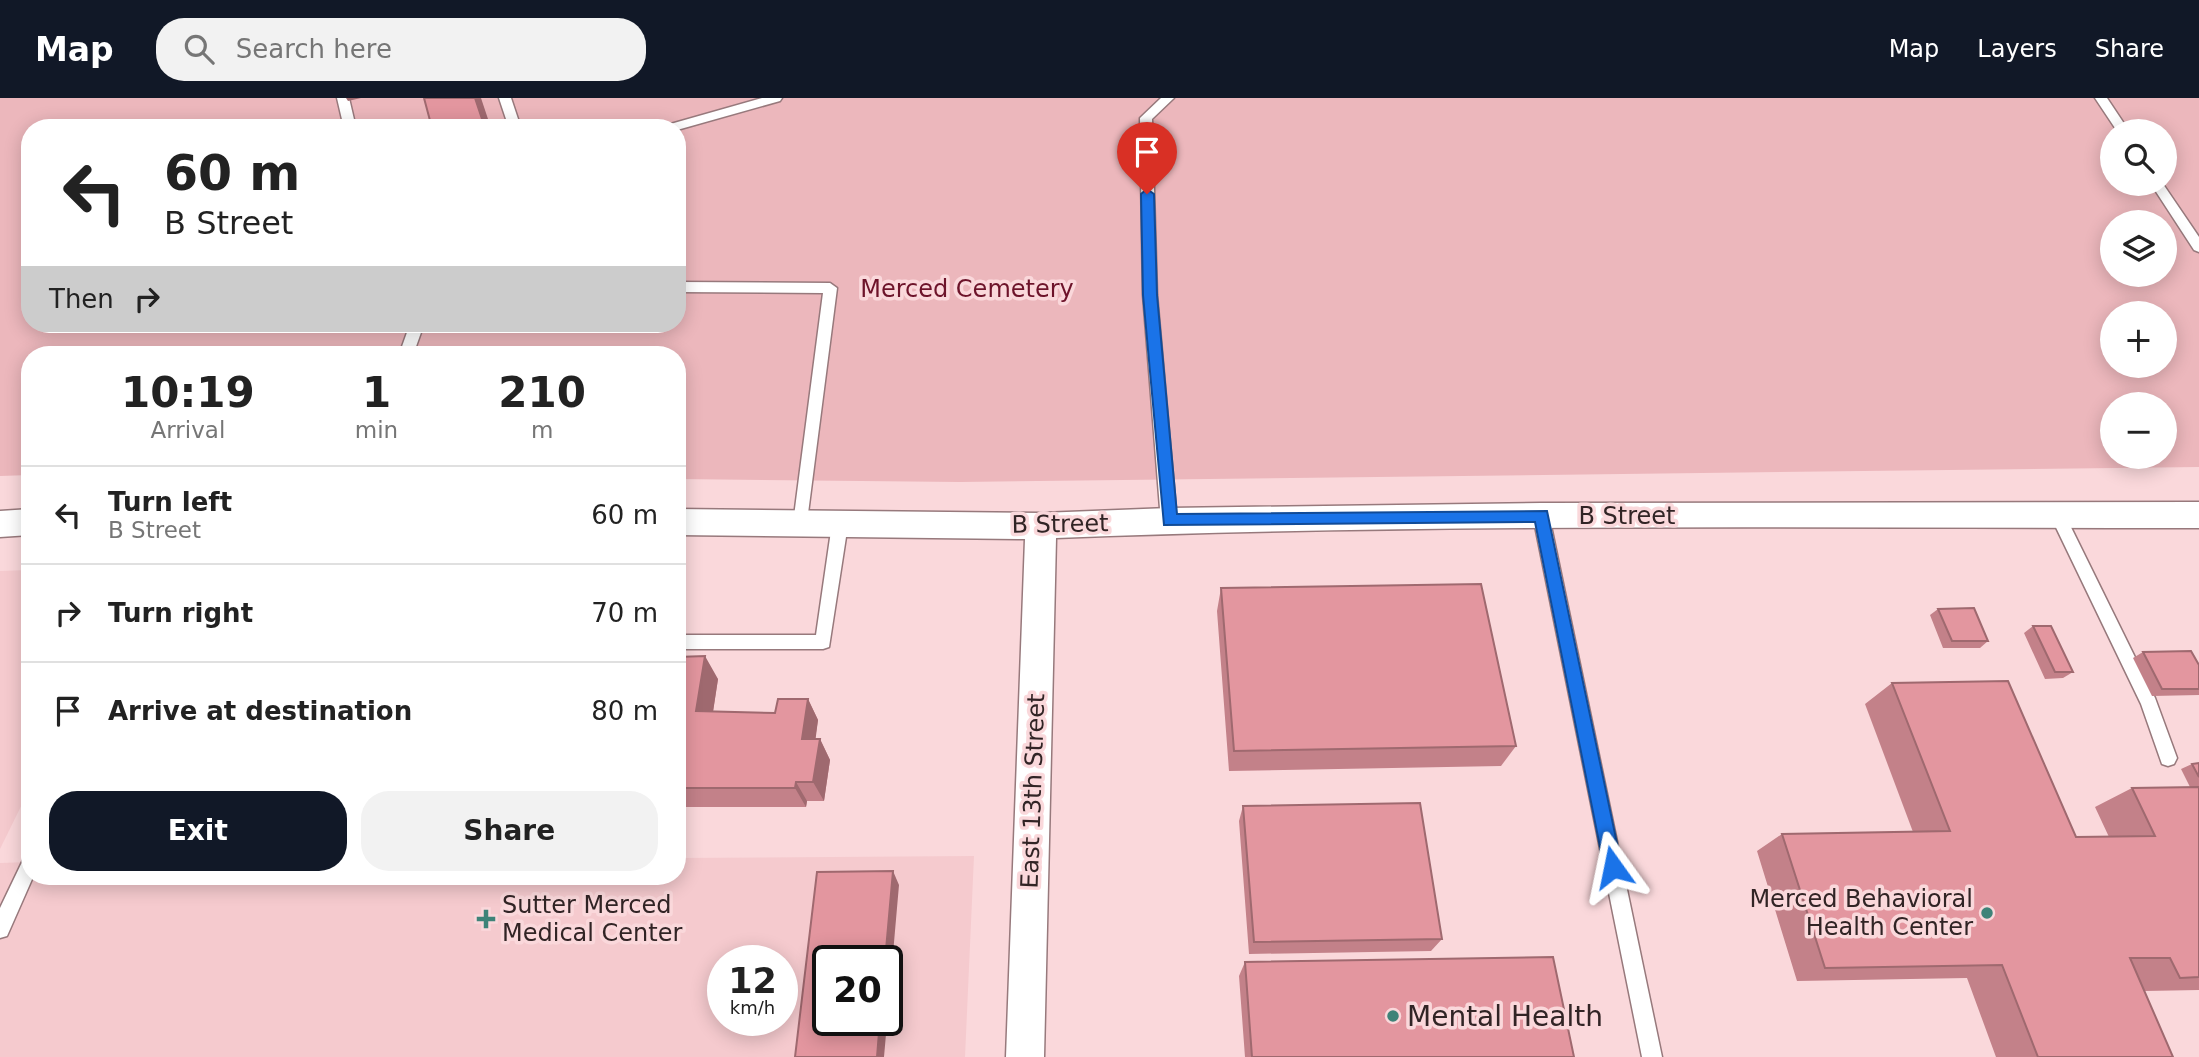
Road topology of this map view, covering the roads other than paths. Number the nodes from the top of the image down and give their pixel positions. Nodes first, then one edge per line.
1 (343, 98) edge
2 (505, 98) edge
3 (776, 98) edge
4 (1168, 98) edge
5 (2101, 98) edge
6 (348, 119) edge
7 (512, 119) edge
8 (2115, 119) edge
9 (686, 124) edge
10 (2165, 196) edge
11 (2199, 247) edge
12 (686, 287) edge
13 (2058, 515) junction
14 (2199, 515) edge
15 (1542, 516) junction
16 (1170, 521) junction
17 (686, 522) edge
18 (21, 523) edge
19 (0, 524) edge
20 (801, 524) junction
21 (840, 524) junction
22 (1041, 526) junction
23 (686, 642) edge
24 (2168, 758) dead end
25 (21, 884) edge
26 (0, 929) edge
27 (1025, 1057) edge
28 (1652, 1057) edge

1 - 6 lane
2 - 7 lane
3 - 9 lane
4 - 16 lane
5 - 8 lane
10 - 11 lane
12 - 20 lane
13 - 14 street, B Street
13 - 15 street, B Street
13 - 24 lane
15 - 16 street, B Street
15 - 28 lane
16 - 22 street, B Street
17 - 20 street, B Street
18 - 19 street
20 - 21 street, B Street
21 - 22 street, B Street
21 - 23 lane
22 - 27 street, East 13th Street
25 - 26 lane

